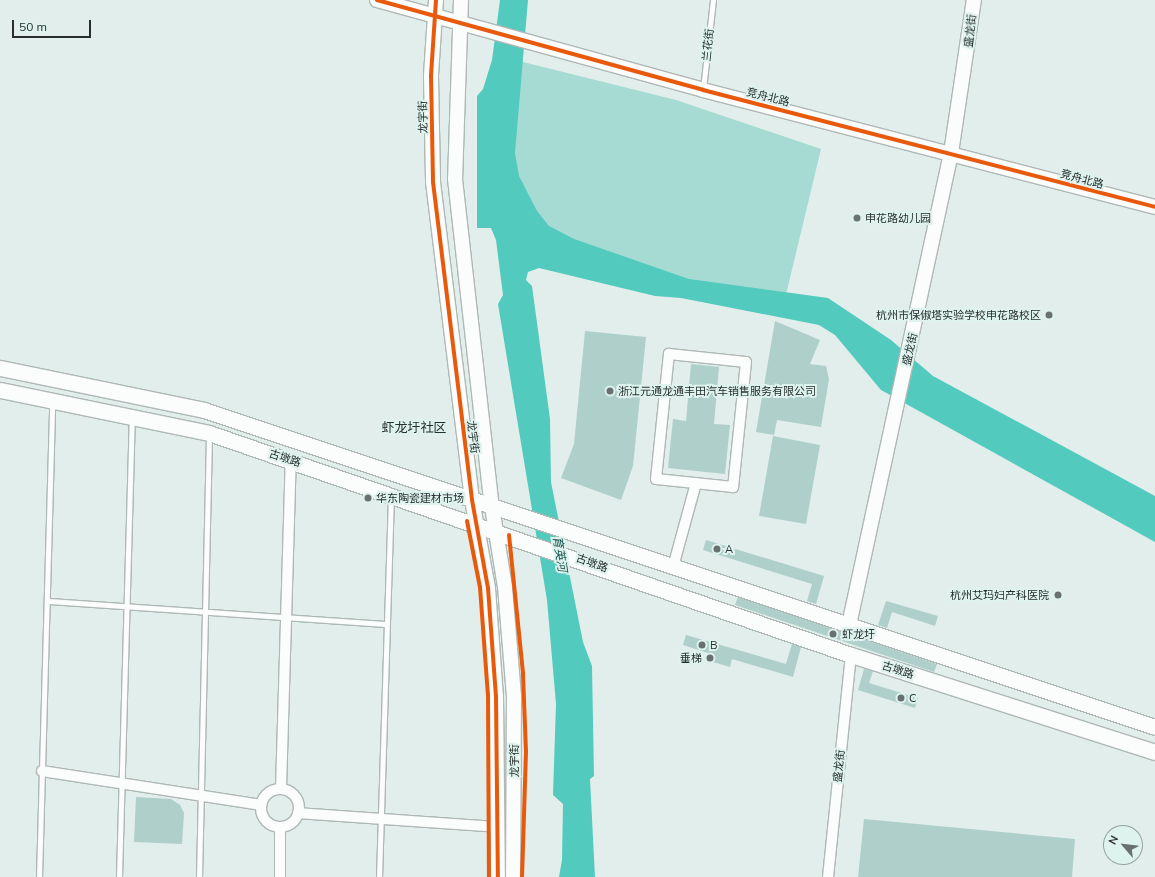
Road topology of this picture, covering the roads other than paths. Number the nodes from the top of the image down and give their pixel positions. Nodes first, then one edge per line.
1 (377, 0) edge
2 (436, 0) edge
3 (461, 0) edge
4 (713, 0) edge
5 (974, 0) edge
6 (435, 17) junction
7 (459, 23) junction
8 (703, 90) junction
9 (951, 153) junction
10 (1155, 208) edge
11 (0, 368) edge
12 (0, 390) edge
13 (52, 400) junction
14 (132, 418) junction
15 (209, 433) junction
16 (291, 460) junction
17 (696, 483) junction
18 (391, 494) junction
19 (472, 500) junction
20 (492, 507) junction
21 (478, 524) junction
22 (496, 531) junction
23 (673, 567) junction
24 (48, 601) junction
25 (127, 607) junction
26 (206, 612) junction
27 (289, 618) junction
28 (386, 624) junction
29 (849, 625) junction
30 (851, 655) junction
31 (1155, 726) edge
32 (1155, 752) edge
33 (42, 772) junction
34 (122, 782) junction
35 (281, 790) junction
36 (201, 794) junction
37 (261, 805) junction
38 (298, 813) junction
39 (382, 817) junction
40 (280, 827) junction
41 (499, 827) junction
42 (39, 877) edge
43 (119, 877) edge
44 (199, 877) edge
45 (280, 877) edge
46 (379, 877) edge
47 (498, 877) edge
48 (513, 877) edge
49 (828, 877) edge

1 - 6 street, 竞舟北路
2 - 6 street, 龙宇街
3 - 7 street, 龙宇街
4 - 8 lane, 兰花街
5 - 9 street, 盛龙街
6 - 7 street, 竞舟北路
6 - 19 street, 龙宇街
7 - 8 street, 竞舟北路
7 - 20 street, 龙宇街
8 - 9 street, 竞舟北路
9 - 10 street, 竞舟北路
9 - 29 street, 盛龙街
11 - 19 main road, 古墩路
12 - 13 main road, 古墩路
13 - 14 main road, 古墩路
13 - 24 lane
14 - 15 main road, 古墩路
14 - 25 lane
15 - 16 main road, 古墩路
15 - 26 lane
16 - 18 main road, 古墩路
16 - 27 street
17 - 17 street
17 - 23 street
18 - 21 main road, 古墩路
18 - 28 lane
19 - 20 main road, 古墩路
19 - 21 street, 龙宇街
20 - 22 street, 龙宇街
20 - 23 main road, 古墩路
21 - 22 main road, 古墩路
21 - 41 street, 龙宇街
22 - 30 main road, 古墩路
22 - 48 street, 龙宇街
23 - 29 main road, 古墩路
24 - 25 lane
24 - 33 lane
25 - 26 lane
25 - 34 lane
26 - 27 lane
26 - 36 lane
27 - 28 lane
27 - 35 street
28 - 39 lane
29 - 31 main road, 古墩路
30 - 32 main road, 古墩路
30 - 49 street, 盛龙街
33 - 34 street
33 - 42 lane
34 - 36 street
34 - 43 lane
35 - 37 street
35 - 38 street
36 - 37 street
36 - 44 lane
37 - 40 street
38 - 39 street
38 - 40 street
39 - 41 street
39 - 46 lane
40 - 45 street
41 - 47 street, 龙宇街

